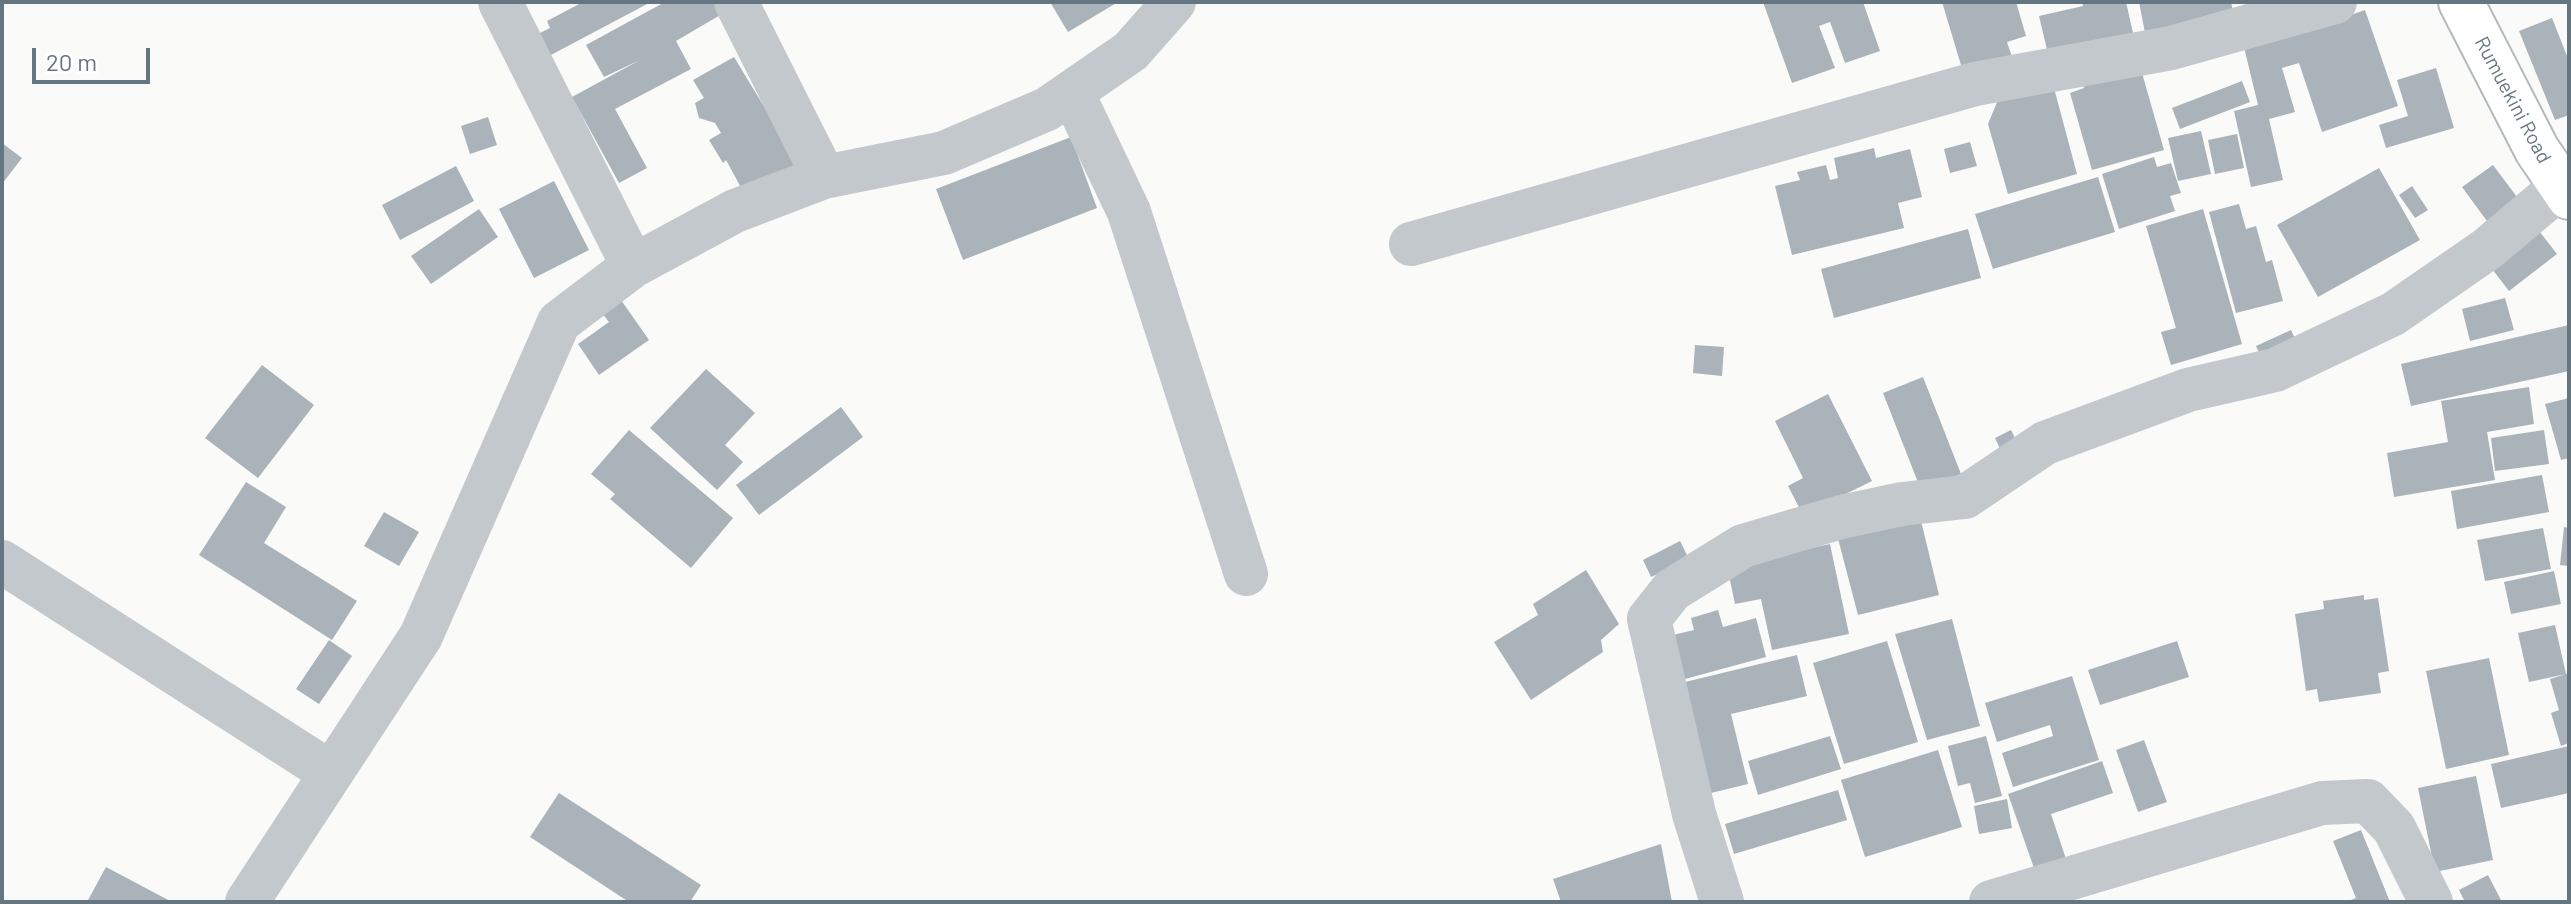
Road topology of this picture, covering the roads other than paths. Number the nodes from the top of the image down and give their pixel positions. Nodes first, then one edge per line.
1 (500, 2) edge
2 (736, 2) edge
3 (1174, 2) edge
4 (2335, 2) edge
5 (2461, 2) edge
6 (1072, 92) junction
7 (824, 177) junction
8 (2565, 191) edge
9 (1411, 244) dead end
10 (633, 266) junction
11 (2, 562) edge
12 (1246, 574) dead end
13 (331, 773) junction
14 (247, 902) edge
15 (1722, 902) edge
16 (1991, 902) edge
17 (2431, 902) edge

1 - 10 street
2 - 7 street
3 - 6 street
4 - 9 street
5 - 8 street, Rumuekini Road
6 - 7 street
6 - 12 street
7 - 10 street
8 - 15 street
10 - 13 street
11 - 13 street
13 - 14 street
16 - 17 street

